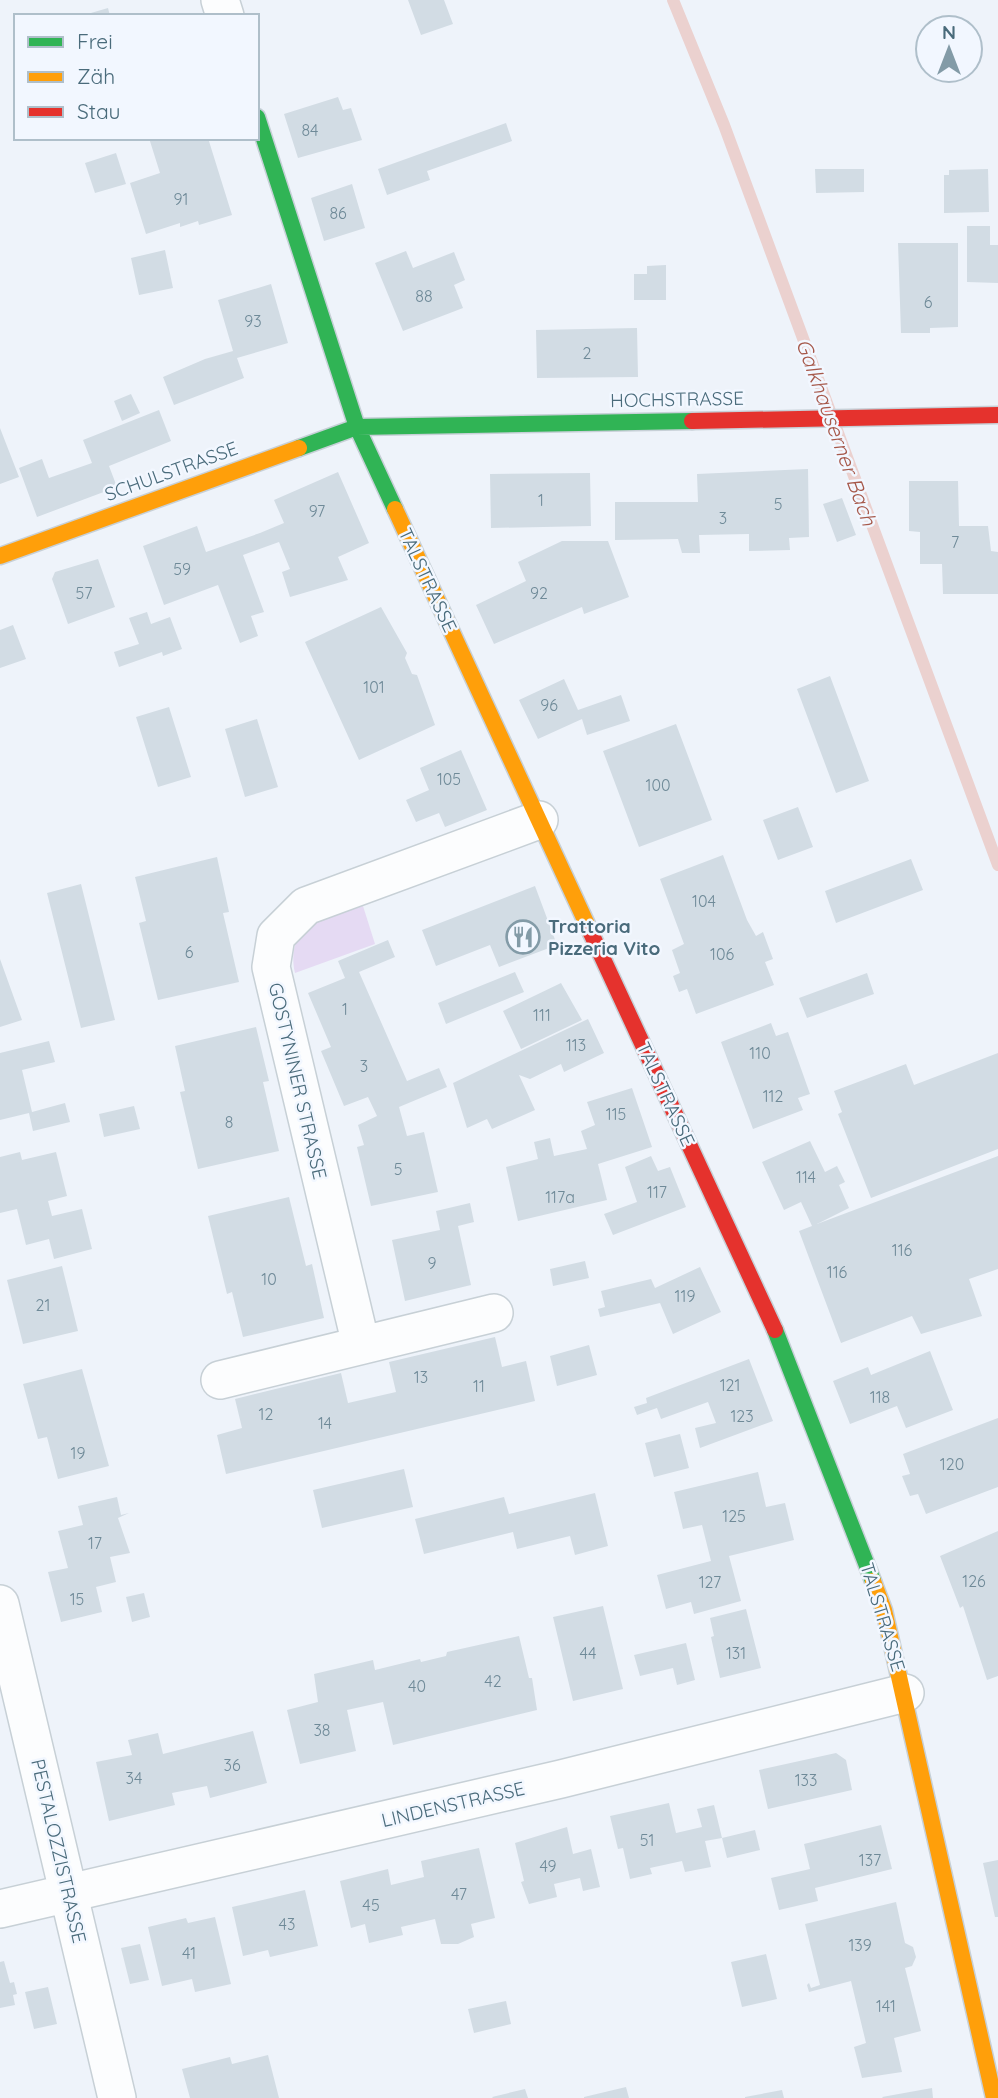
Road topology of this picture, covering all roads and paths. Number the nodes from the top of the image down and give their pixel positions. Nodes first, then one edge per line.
1 (259, 123) edge
2 (998, 415) edge
3 (357, 427) junction
4 (0, 556) edge
5 (539, 820) junction
6 (494, 1313) dead end
7 (361, 1345) junction
8 (220, 1380) dead end
9 (0, 1604) edge
10 (905, 1693) junction
11 (69, 1894) junction
12 (0, 1909) edge
13 (117, 2098) edge
14 (994, 2098) edge

1 - 3 street, TALSTRASSE
2 - 3 street, HOCHSTRASSE
3 - 4 street, SCHULSTRASSE
3 - 5 street, TALSTRASSE
5 - 7 street, GOSTYNINER STRASSE
5 - 10 street, TALSTRASSE
6 - 7 street
7 - 8 street
9 - 11 street, PESTALOZZISTRASSE
10 - 11 street, LINDENSTRASSE
10 - 14 street, TALSTRASSE
11 - 12 street, LINDENSTRASSE
11 - 13 street, PESTALOZZISTRASSE

